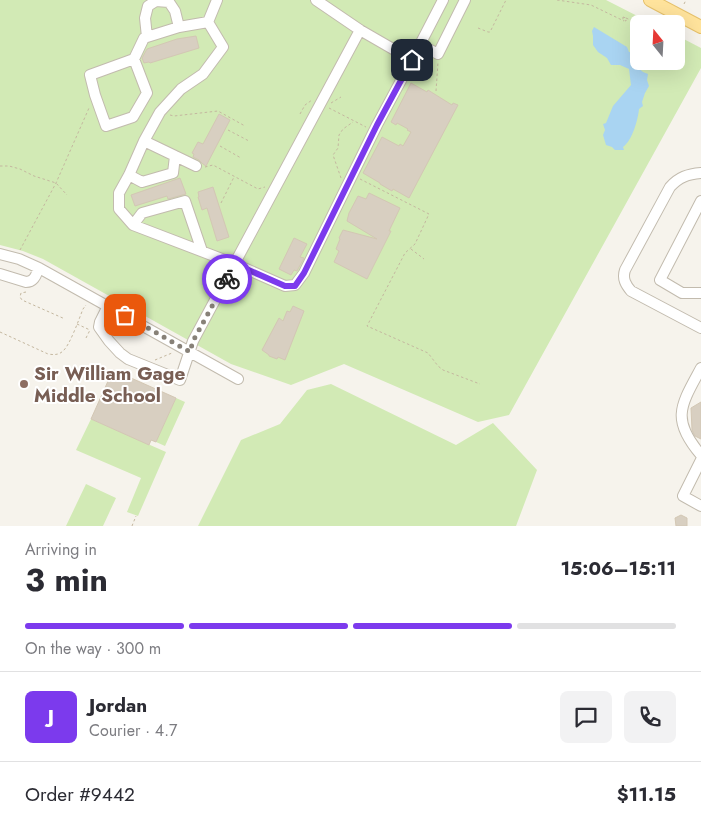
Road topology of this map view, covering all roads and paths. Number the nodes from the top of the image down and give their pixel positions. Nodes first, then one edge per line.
1 (156, 0) edge
2 (217, 0) edge
3 (316, 0) edge
4 (443, 0) edge
5 (465, 0) edge
6 (506, 0) edge
7 (557, 0) edge
8 (650, 0) edge
9 (686, 0) edge
10 (684, 4) dead end
11 (630, 20) edge
12 (208, 22) junction
13 (179, 27) junction
14 (701, 27) edge
15 (478, 28) dead end
16 (360, 30) junction
17 (147, 37) junction
18 (421, 45) junction
19 (438, 54) junction
20 (134, 59) junction
21 (412, 60) junction
22 (436, 91) dead end
23 (95, 95) junction
24 (341, 97) dead end
25 (321, 104) junction
26 (160, 112) junction
27 (300, 114) dead end
28 (354, 121) junction
29 (246, 126) dead end
30 (368, 129) dead end
31 (228, 130) dead end
32 (144, 141) junction
33 (249, 141) dead end
34 (220, 146) dead end
35 (175, 156) junction
36 (241, 158) dead end
37 (0, 166) edge
38 (196, 166) joint
39 (701, 173) edge
40 (129, 175) junction
41 (235, 177) junction
42 (357, 178) dead end
43 (342, 181) dead end
44 (56, 182) junction
45 (275, 189) junction
46 (67, 195) dead end
47 (701, 201) edge
48 (221, 203) dead end
49 (133, 225) junction
50 (410, 248) junction
51 (19, 250) dead end
52 (202, 251) junction
53 (0, 254) edge
54 (424, 259) dead end
55 (235, 264) junction
56 (39, 268) junction
57 (0, 274) edge
58 (29, 291) dead end
59 (701, 293) edge
60 (89, 304) dead end
61 (108, 306) junction
62 (65, 319) dead end
63 (77, 324) junction
64 (701, 328) edge
65 (0, 332) edge
66 (86, 338) dead end
67 (190, 352) junction
68 (173, 353) dead end
69 (155, 363) dead end
70 (701, 368) edge
71 (238, 379) dead end
72 (480, 384) dead end
73 (701, 455) edge
74 (701, 460) edge
75 (701, 506) edge
76 (136, 516) dead end
77 (132, 526) edge

1 - 13 street
1 - 17 street
2 - 12 street
3 - 16 street
4 - 18 street
5 - 19 street
6 - 15 path
7 - 11 path
8 - 14 main road
9 - 10 path
12 - 13 street
12 - 26 street
13 - 17 street
16 - 21 street
16 - 25 street
17 - 20 street
18 - 19 street
18 - 21 street
19 - 22 path
20 - 23 street
20 - 23 street
21 - 55 street
23 - 44 path
24 - 28 path
25 - 27 path
25 - 45 street
26 - 29 path
26 - 32 street
28 - 30 path
28 - 43 path
31 - 33 path
32 - 35 street
32 - 40 street
34 - 36 path
35 - 38 street
35 - 40 street
37 - 44 path
38 - 41 path
39 - 64 street
40 - 49 street
41 - 45 path
41 - 48 path
42 - 50 path
44 - 46 path
44 - 51 path
45 - 55 street
47 - 59 street
49 - 52 street
49 - 52 street
50 - 54 path
50 - 72 path
52 - 55 street
53 - 56 street
55 - 67 street
56 - 57 street
56 - 61 street
58 - 62 path
60 - 63 path
61 - 67 street
61 - 67 street
63 - 65 path
63 - 66 path
67 - 71 street
68 - 69 path
70 - 73 street
74 - 75 street
76 - 77 path

